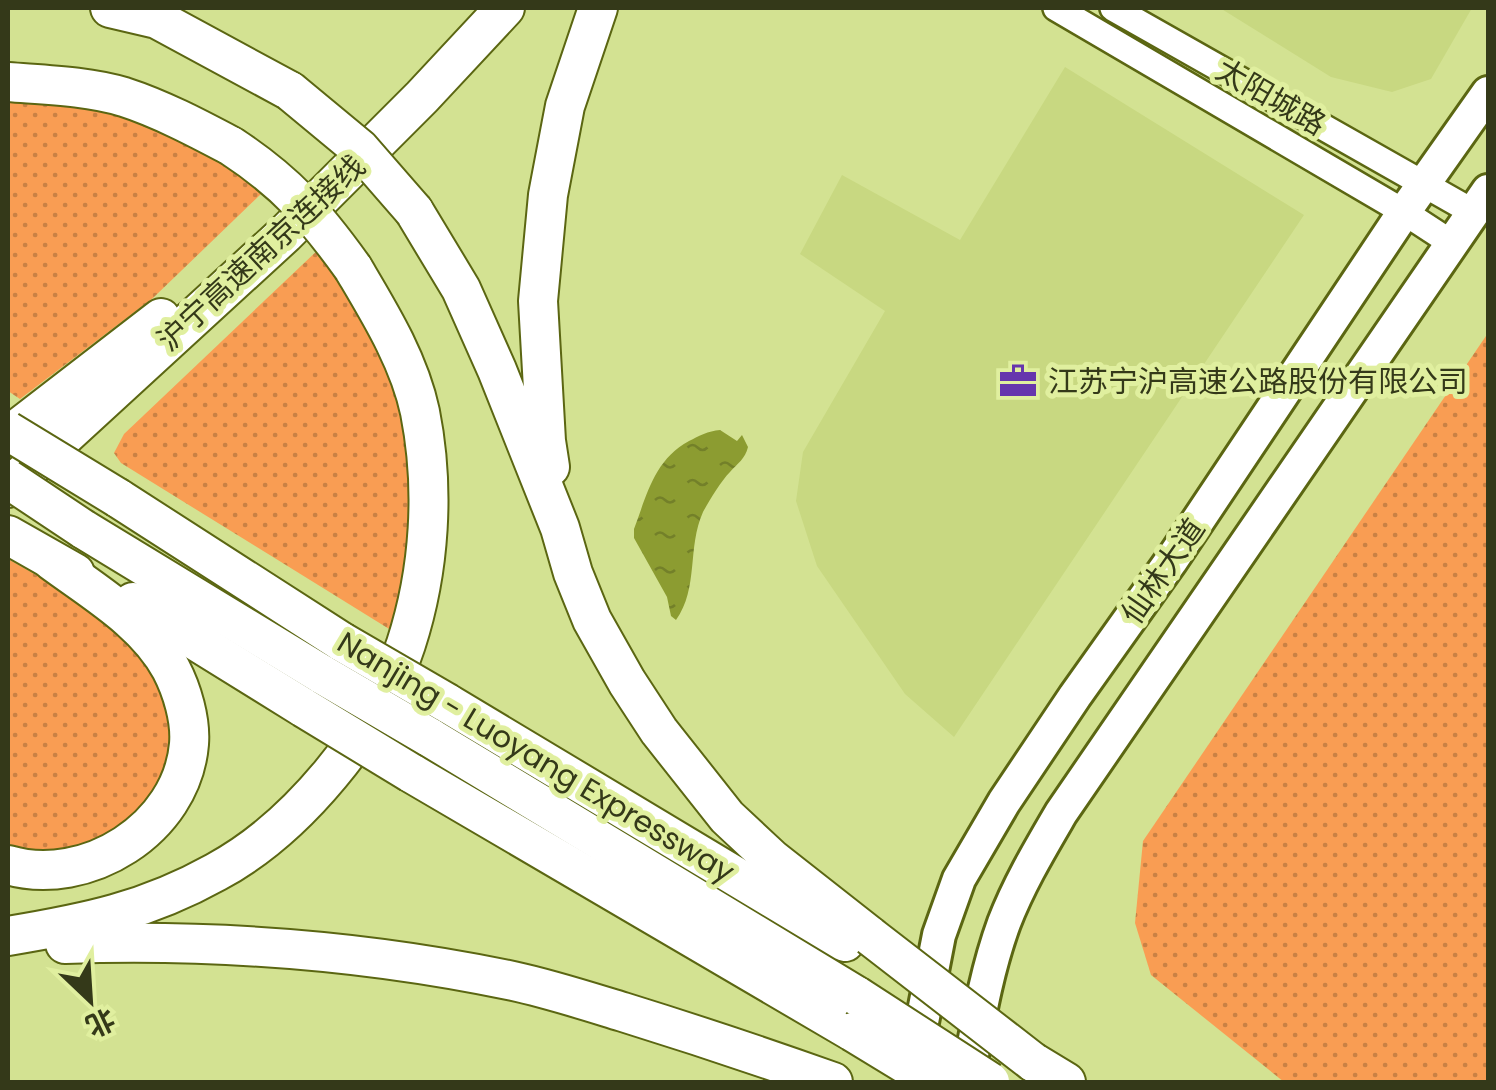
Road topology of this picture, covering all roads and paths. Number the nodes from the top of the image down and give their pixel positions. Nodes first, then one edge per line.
1 (110, 8) edge
2 (470, 8) edge
3 (505, 8) edge
4 (598, 8) edge
5 (1056, 8) edge
6 (1113, 8) edge
7 (8, 82) edge
8 (1488, 92) edge
9 (1424, 184) junction
10 (1481, 202) edge
11 (1404, 212) junction
12 (286, 234) junction
13 (1453, 244) junction
14 (163, 317) junction
15 (8, 434) edge
16 (8, 458) edge
17 (8, 479) edge
18 (8, 488) edge
19 (8, 514) edge
20 (560, 528) junction
21 (8, 535) edge
22 (52, 562) junction
23 (8, 865) edge
24 (8, 936) edge
25 (867, 945) junction
26 (8, 946) edge
27 (855, 1014) junction
28 (833, 1082) edge
29 (911, 1082) edge
30 (934, 1082) edge
31 (967, 1082) edge
32 (990, 1082) edge
33 (1066, 1082) edge

1 - 20 highway, bridge
2 - 14 highway, 沪宁高速南京连接线
3 - 12 highway, 沪宁高速南京连接线
4 - 20 highway
5 - 11 street, 太阳城路
6 - 9 street, 太阳城路
7 - 24 highway, bridge
8 - 9 main road, 仙林大道
9 - 10 street, 太阳城路
9 - 11 main road, 仙林大道
10 - 13 main road, 仙林大道
11 - 13 street, 太阳城路
11 - 29 main road, 仙林大道
12 - 18 highway, 沪宁高速南京连接线
12 - 19 highway
13 - 31 main road, 仙林大道
14 - 15 highway
14 - 16 highway, 沪宁高速南京连接线
15 - 25 highway, Nanjing - Luoyang Expressway, bridge
17 - 27 highway, Nanjing - Luoyang Expressway, bridge
20 - 25 highway
21 - 22 highway
22 - 23 highway
22 - 27 highway, bridge
25 - 33 highway, Nanjing - Luoyang Expressway, bridge
26 - 28 highway
27 - 30 highway, bridge
27 - 32 highway, Nanjing - Luoyang Expressway, bridge

